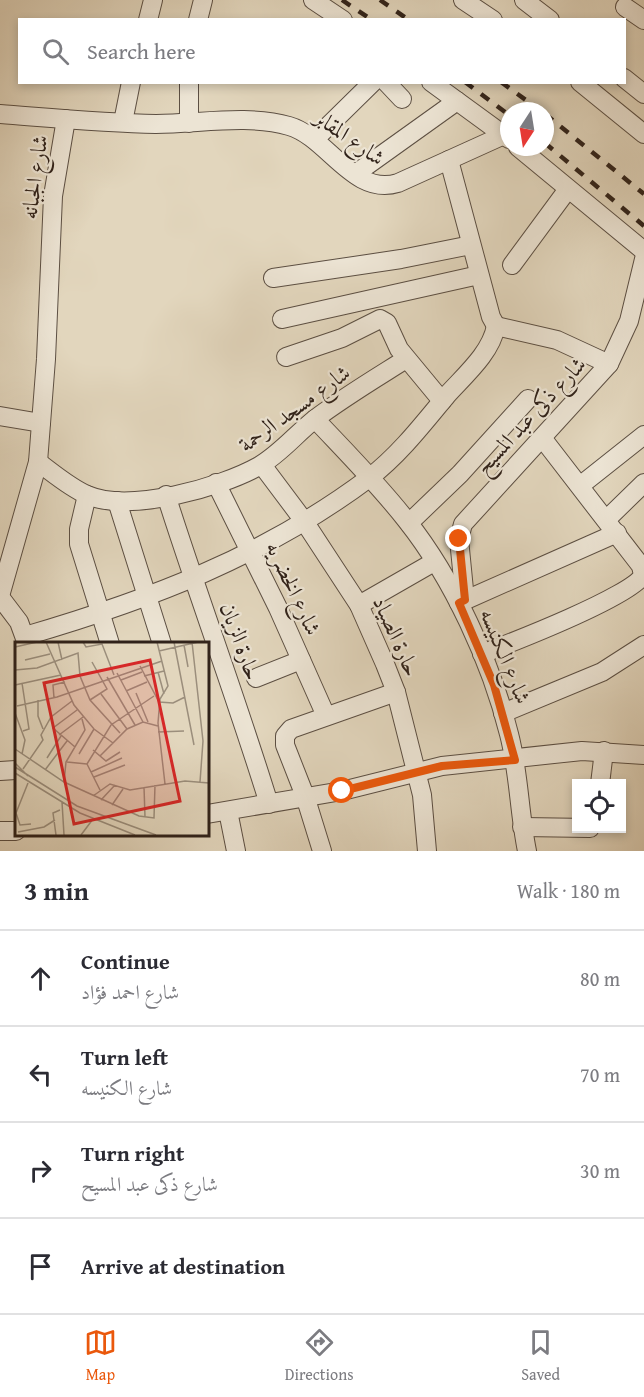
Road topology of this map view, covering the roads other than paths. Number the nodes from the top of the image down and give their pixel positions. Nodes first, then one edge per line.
1 (153, 0) edge
2 (203, 0) edge
3 (313, 0) edge
4 (463, 0) edge
5 (525, 0) edge
6 (148, 18) edge
7 (198, 18) edge
8 (340, 18) edge
9 (490, 18) edge
10 (548, 18) edge
11 (626, 80) edge
12 (131, 84) edge
13 (189, 84) edge
14 (371, 84) edge
15 (388, 84) edge
16 (434, 84) edge
17 (583, 84) edge
18 (644, 94) edge
19 (402, 99) dead end
20 (457, 101) junction
21 (0, 114) edge
22 (66, 119) junction
23 (123, 122) junction
24 (189, 123) junction
25 (500, 133) edge
26 (644, 133) edge
27 (315, 139) junction
28 (500, 139) edge
29 (529, 156) edge
30 (449, 160) junction
31 (355, 174) junction
32 (568, 189) junction
33 (471, 244) junction
34 (644, 251) edge
35 (644, 259) edge
36 (512, 265) dead end
37 (479, 275) junction
38 (273, 278) dead end
39 (282, 319) dead end
40 (496, 326) junction
41 (286, 357) dead end
42 (406, 358) junction
43 (609, 364) junction
44 (528, 399) dead end
45 (442, 401) junction
46 (0, 416) edge
47 (315, 419) junction
48 (41, 423) junction
49 (644, 435) edge
50 (543, 439) junction
51 (38, 462) junction
52 (262, 465) junction
53 (370, 477) junction
54 (216, 483) junction
55 (644, 483) edge
56 (581, 485) junction
57 (87, 495) junction
58 (166, 495) junction
59 (117, 501) junction
60 (304, 521) junction
61 (409, 523) junction
62 (612, 526) junction
63 (250, 552) junction
64 (434, 562) junction
65 (193, 580) junction
66 (0, 596) edge
67 (148, 598) junction
68 (462, 602) junction
69 (359, 605) junction
70 (101, 614) junction
71 (26, 640) edge
72 (109, 642) edge
73 (161, 642) edge
74 (644, 645) edge
75 (482, 654) junction
76 (301, 660) junction
77 (256, 678) dead end
78 (396, 692) junction
79 (503, 713) junction
80 (326, 716) junction
81 (604, 751) junction
82 (644, 755) edge
83 (515, 760) junction
84 (15, 770) edge
85 (0, 771) edge
86 (417, 772) junction
87 (600, 779) edge
88 (305, 796) junction
89 (269, 804) junction
90 (228, 811) junction
91 (208, 813) edge
92 (522, 827) junction
93 (572, 828) edge
94 (236, 851) edge
95 (322, 851) edge
96 (427, 851) edge
97 (527, 851) edge

1 - 6 street
2 - 7 street
3 - 8 street
4 - 9 street
5 - 10 street
11 - 18 street
12 - 23 street
13 - 24 street
14 - 27 street
15 - 19 street
16 - 20 street
17 - 26 street
20 - 25 street
20 - 31 street
21 - 22 street, شارع المقابر
22 - 23 street, شارع المقابر
22 - 48 street, شارع الجبانه
23 - 24 street, شارع المقابر
24 - 27 street, شارع المقابر
27 - 31 street, شارع المقابر
28 - 30 street, شارع المقابر
29 - 32 street
30 - 31 street, شارع المقابر
30 - 33 street
32 - 34 street
32 - 36 street
33 - 37 street
33 - 38 street
35 - 43 street, شارع ذكى عبد المسيح
37 - 39 street
37 - 40 street
40 - 43 street
40 - 45 street
41 - 42 street
42 - 45 street
42 - 47 street, شارع مسجد الرحمة
43 - 50 street, شارع ذكى عبد المسيح
44 - 61 street
45 - 53 street
46 - 48 street
47 - 52 street, شارع مسجد الرحمة
47 - 53 street, شارع الكنيسه
48 - 51 street, شارع الجبانه
49 - 56 street
50 - 56 street
50 - 68 street, شارع ذكى عبد المسيح
51 - 57 street, شارع مسجد الرحمة
51 - 66 street, شارع الجبانه
52 - 54 street, شارع مسجد الرحمة
52 - 60 street, حارة الصياد
53 - 60 street
53 - 61 street, شارع الكنيسه
54 - 58 street, شارع مسجد الرحمة
54 - 63 street, شارع الخضريه
55 - 62 street
56 - 62 street
57 - 59 street, شارع مسجد الرحمة
57 - 70 street
58 - 59 street, شارع مسجد الرحمة
58 - 65 street, حارة الزيان
59 - 67 street
60 - 63 street
60 - 69 street, حارة الصياد
61 - 64 street, شارع الكنيسه
62 - 68 street
62 - 75 street
63 - 65 street
63 - 76 street, شارع الخضريه
64 - 68 street, شارع الكنيسه
64 - 69 street
65 - 67 street
65 - 89 street, حارة الزيان
66 - 71 street
67 - 70 street
67 - 73 street
68 - 75 street, شارع الكنيسه
69 - 78 street, حارة الصياد
70 - 71 street
70 - 72 street
74 - 79 street
75 - 79 street, شارع الكنيسه
76 - 77 street
76 - 80 street, شارع الخضريه
78 - 80 street
78 - 86 street, حارة الصياد
79 - 83 street, شارع الكنيسه
80 - 88 street
81 - 82 street
81 - 83 street
81 - 87 street
83 - 86 street
83 - 92 street, شارع الكنيسه
84 - 85 street
86 - 88 street
86 - 96 street, حارة الصياد
88 - 89 street
88 - 95 street
89 - 90 street
90 - 91 street
90 - 94 street
92 - 93 street
92 - 97 street, شارع الكنيسه

